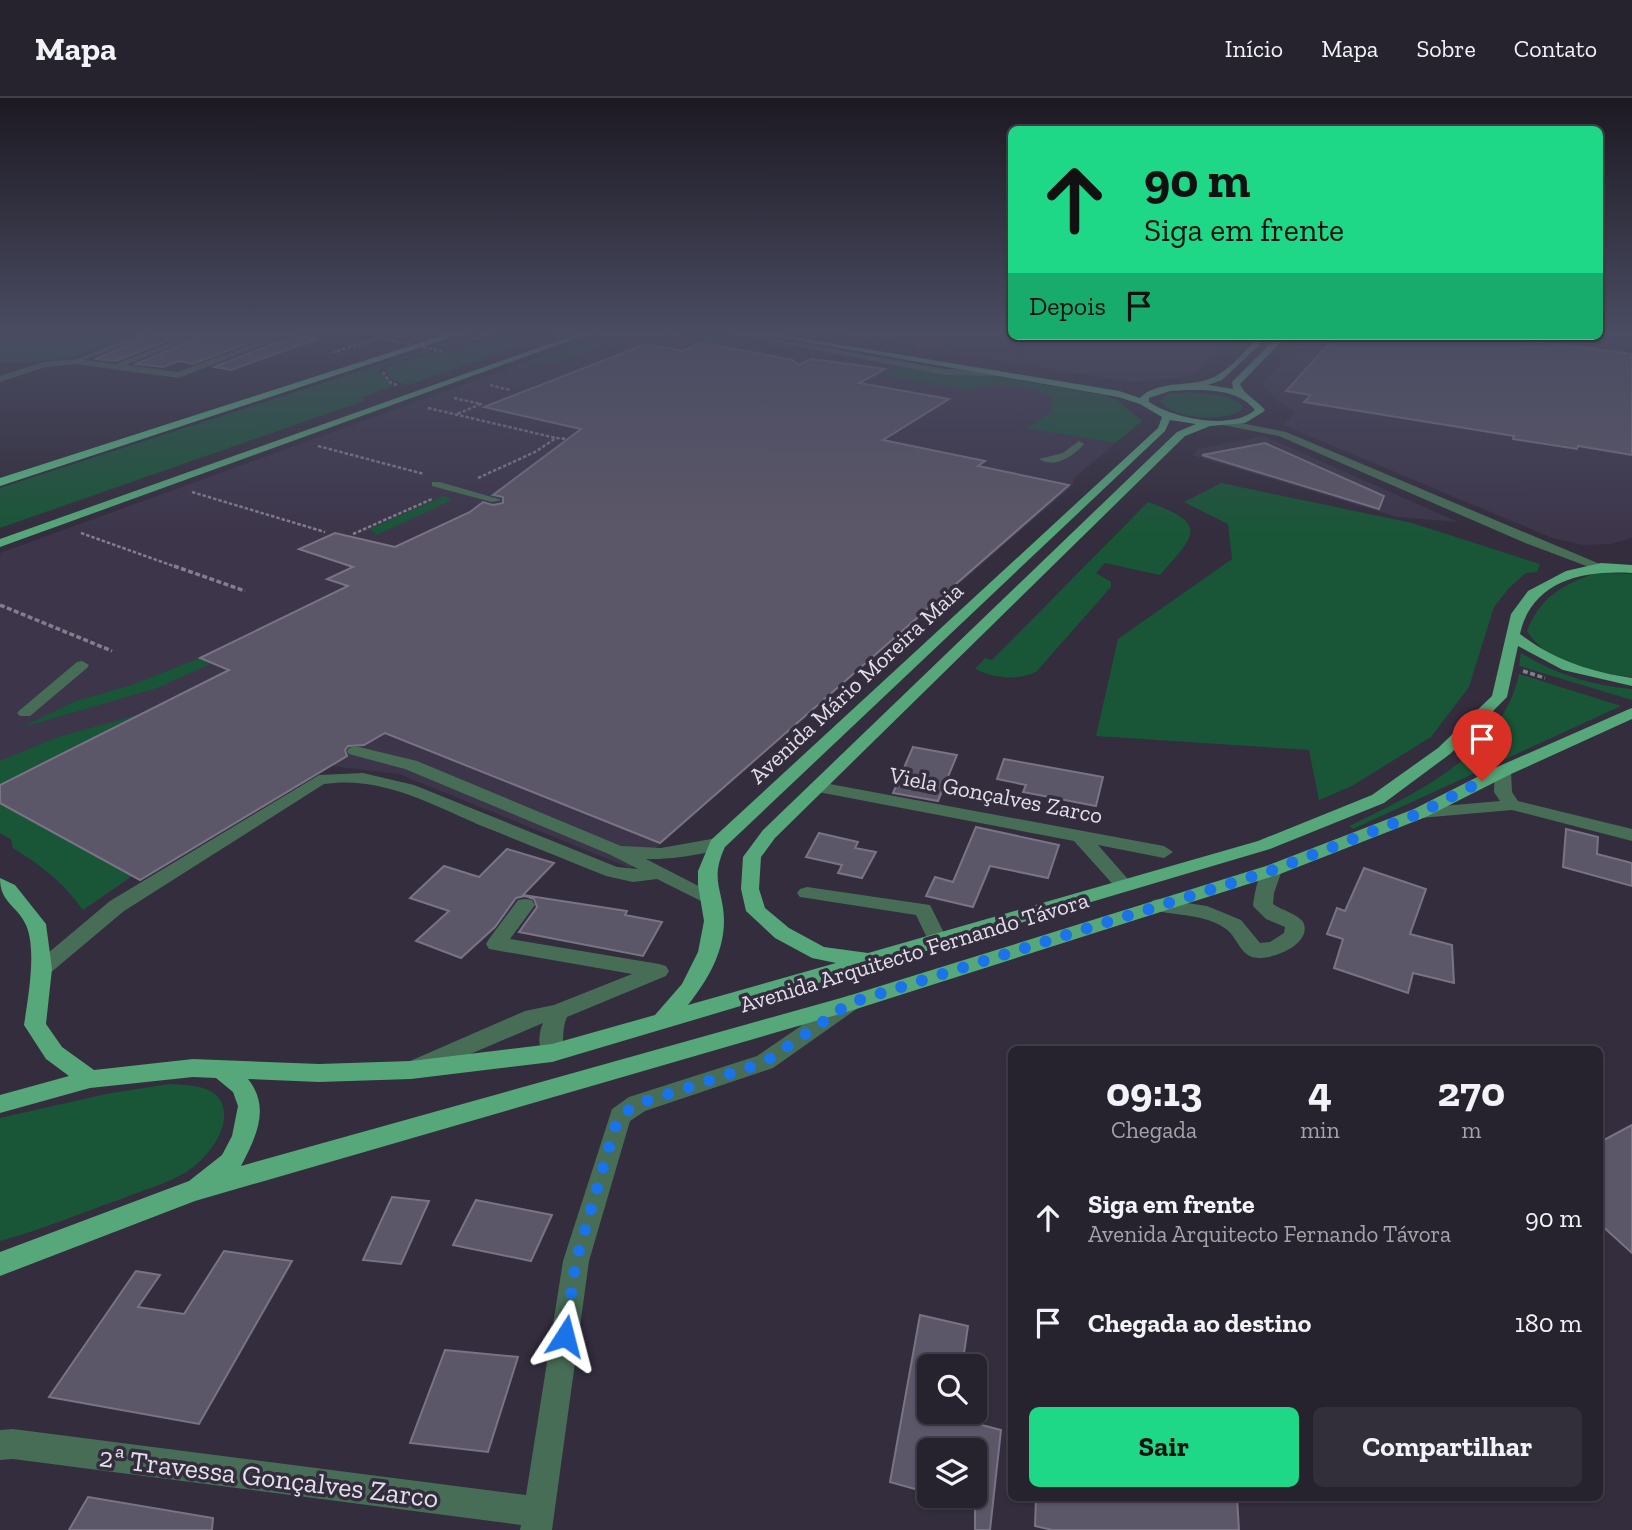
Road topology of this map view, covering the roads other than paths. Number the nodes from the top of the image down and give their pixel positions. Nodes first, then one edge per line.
1 (223, 400) edge
2 (253, 400) edge
3 (378, 400) edge
4 (400, 400) edge
5 (1136, 400) edge
6 (1249, 400) edge
7 (1144, 402) joint
8 (1256, 415) junction
9 (1167, 416) junction
10 (1208, 423) junction
11 (1226, 423) junction
12 (1282, 434) junction
13 (1079, 444) dead end
14 (1044, 459) dead end
15 (0, 470) edge
16 (0, 482) edge
17 (436, 484) dead end
18 (496, 500) dead end
19 (0, 533) edge
20 (0, 543) edge
21 (1552, 550) junction
22 (1632, 557) edge
23 (1606, 567) junction
24 (1632, 569) edge
25 (1570, 574) junction
26 (1512, 634) junction
27 (82, 665) dead end
28 (1632, 682) edge
29 (25, 713) dead end
30 (1632, 713) edge
31 (355, 751) dead end
32 (1503, 771) junction
33 (819, 787) junction
34 (1512, 805) junction
35 (1420, 813) junction
36 (1632, 835) edge
37 (1080, 836) junction
38 (717, 844) junction
39 (617, 851) junction
40 (1164, 852) dead end
41 (1273, 870) junction
42 (660, 873) junction
43 (0, 884) edge
44 (1125, 886) junction
45 (807, 893) dead end
46 (709, 899) junction
47 (525, 905) dead end
48 (1160, 905) junction
49 (937, 941) junction
50 (873, 961) junction
51 (42, 969) junction
52 (850, 1003) junction
53 (558, 1012) junction
54 (660, 1023) junction
55 (552, 1053) junction
56 (411, 1070) junction
57 (223, 1071) junction
58 (90, 1079) junction
59 (0, 1104) edge
60 (192, 1191) junction
61 (0, 1264) edge
62 (0, 1445) edge
63 (537, 1521) edge

1 - 15 highway
2 - 16 highway
3 - 19 main road
4 - 20 main road
5 - 7 main road
6 - 8 main road
7 - 9 main road
8 - 11 main road
8 - 12 street
9 - 10 main road
9 - 38 main road, Avenida Mário Moreira Maia
10 - 11 main road
10 - 33 main road, Avenida Mário Moreira Maia
11 - 12 street
12 - 21 street
13 - 14 street
17 - 18 street
21 - 23 street
21 - 25 street
22 - 23 main road, Avenida Arquitecto Fernando Távora
23 - 24 main road, Avenida Arquitecto Fernando Távora
23 - 25 main road, Avenida Arquitecto Fernando Távora
25 - 26 main road, Avenida Arquitecto Fernando Távora
26 - 28 main road
26 - 44 main road, Avenida Arquitecto Fernando Távora
27 - 29 street
30 - 32 main road, Avenida Arquitecto Fernando Távora
31 - 39 street
32 - 34 street
32 - 35 main road, Avenida Arquitecto Fernando Távora
33 - 37 street, Viela Gonçalves Zarco
33 - 50 main road, Avenida Mário Moreira Maia
34 - 35 street
34 - 36 street
35 - 41 main road, Avenida Arquitecto Fernando Távora
37 - 40 street, Viela Gonçalves Zarco
37 - 44 street
38 - 39 street
38 - 46 main road, Avenida Mário Moreira Maia
39 - 42 street
41 - 48 main road, Avenida Arquitecto Fernando Távora
41 - 48 street
42 - 46 street
42 - 51 street
43 - 51 main road
44 - 49 main road, Avenida Arquitecto Fernando Távora
45 - 49 street
46 - 54 main road, Avenida Mário Moreira Maia
47 - 53 street
48 - 52 main road, Avenida Arquitecto Fernando Távora
49 - 50 main road, Avenida Arquitecto Fernando Távora
50 - 54 main road, Avenida Arquitecto Fernando Távora
51 - 58 main road
52 - 60 main road, Avenida Arquitecto Fernando Távora
52 - 63 street
53 - 55 street
53 - 56 street
54 - 55 main road, Avenida Arquitecto Fernando Távora
55 - 56 main road, Avenida Arquitecto Fernando Távora
56 - 57 main road, Avenida Arquitecto Fernando Távora
57 - 58 main road, Avenida Arquitecto Fernando Távora
57 - 60 main road, Avenida Arquitecto Fernando Távora
58 - 59 main road, Avenida Arquitecto Fernando Távora
60 - 61 main road, Avenida Arquitecto Fernando Távora
62 - 63 street, 2ª Travessa Gonçalves Zarco

